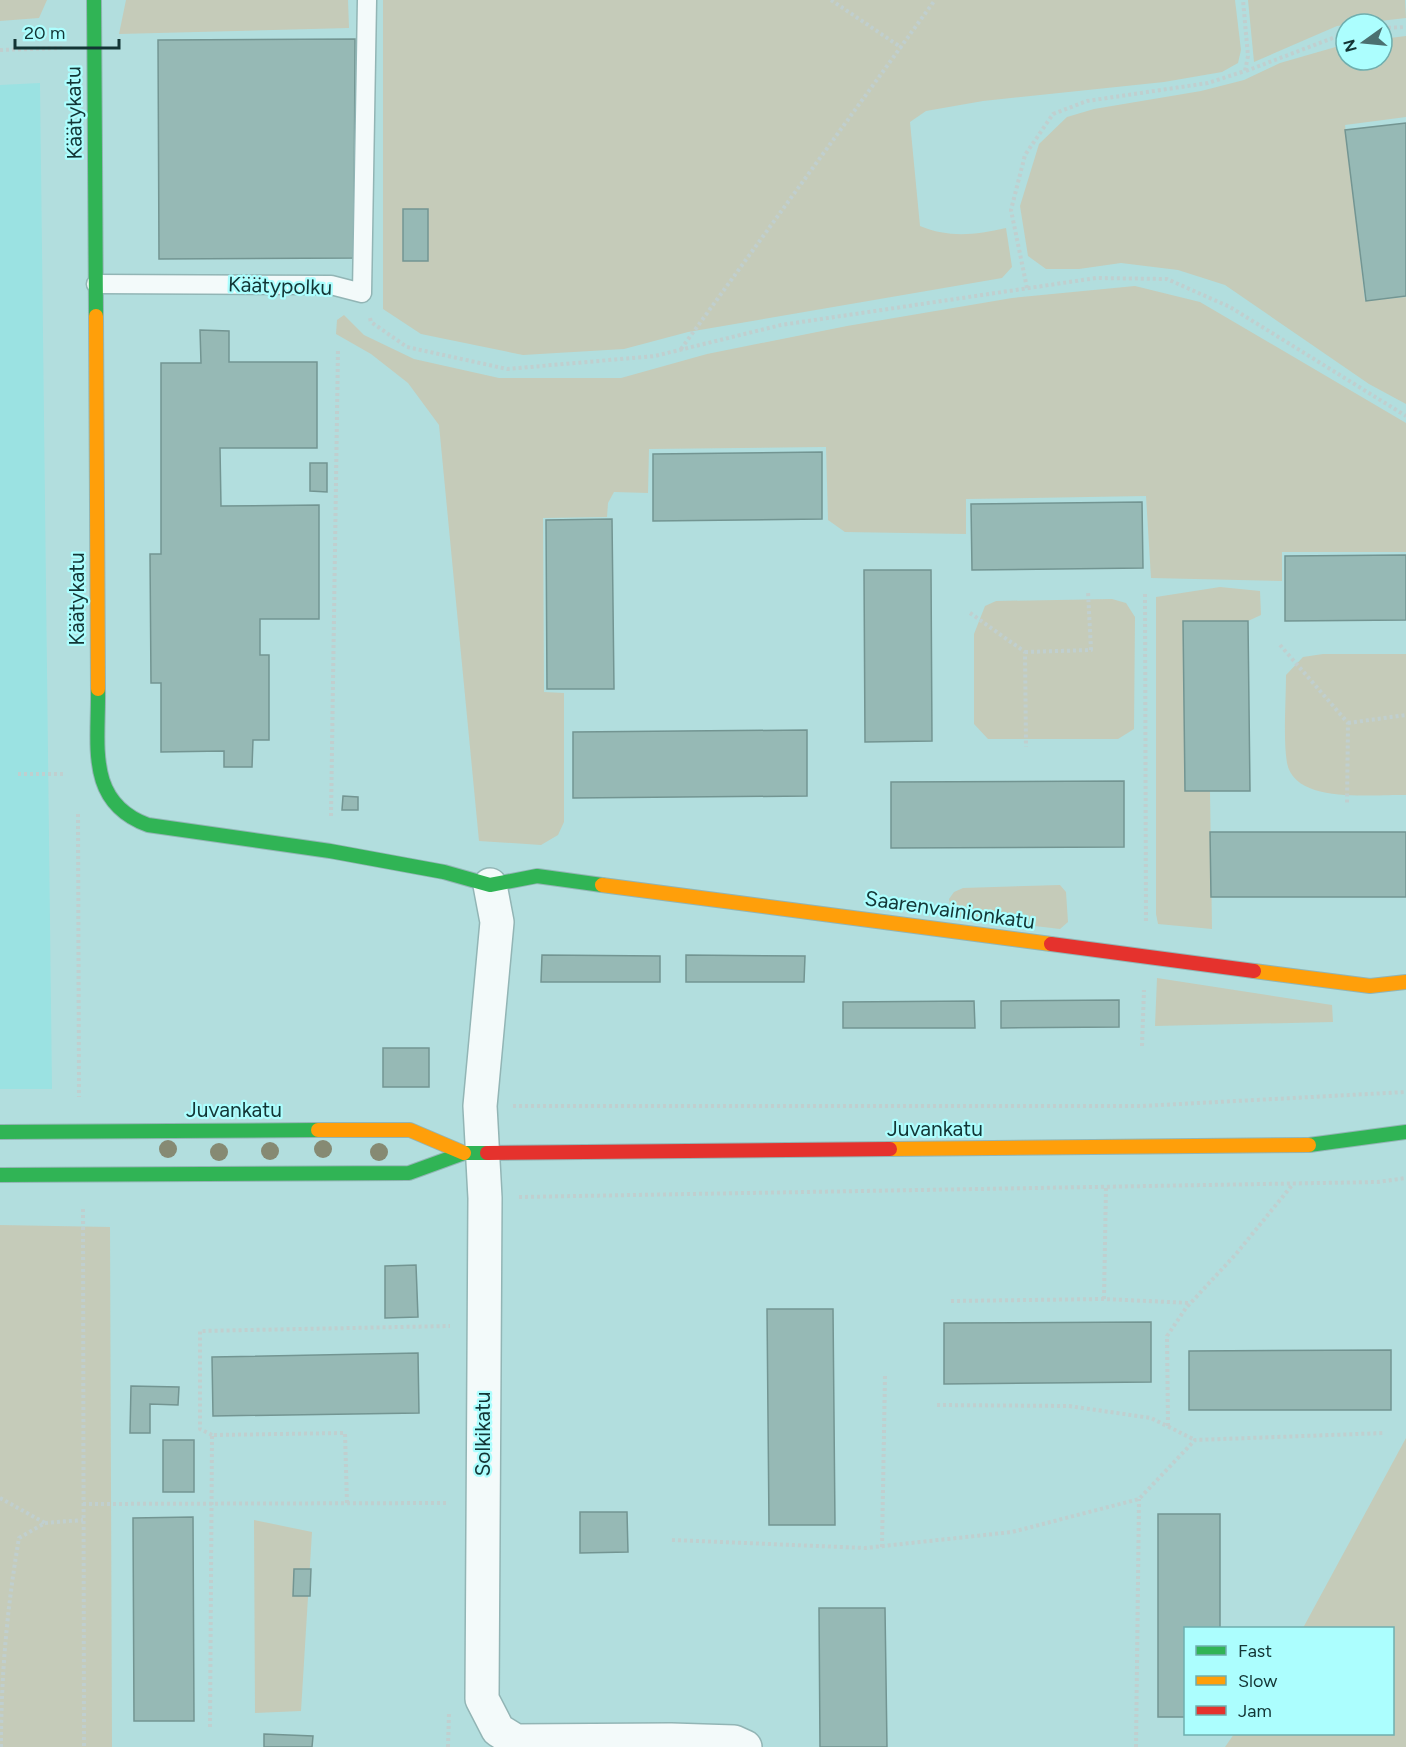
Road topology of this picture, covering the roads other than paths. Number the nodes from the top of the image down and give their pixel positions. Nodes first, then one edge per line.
1 (94, 0) edge
2 (367, 0) edge
3 (96, 284) junction
4 (490, 885) junction
5 (1406, 982) edge
6 (0, 1132) edge
7 (1406, 1132) edge
8 (473, 1153) junction
9 (0, 1175) edge
10 (745, 1747) edge

1 - 3 street, Käätykatu
2 - 3 lane, Käätypolku
3 - 4 street, Käätykatu
4 - 5 street, Saarenvainionkatu
4 - 8 street, Solkikatu
6 - 8 street, Juvankatu
7 - 8 street, Juvankatu
8 - 9 street, Juvankatu
8 - 10 street, Solkikatu

